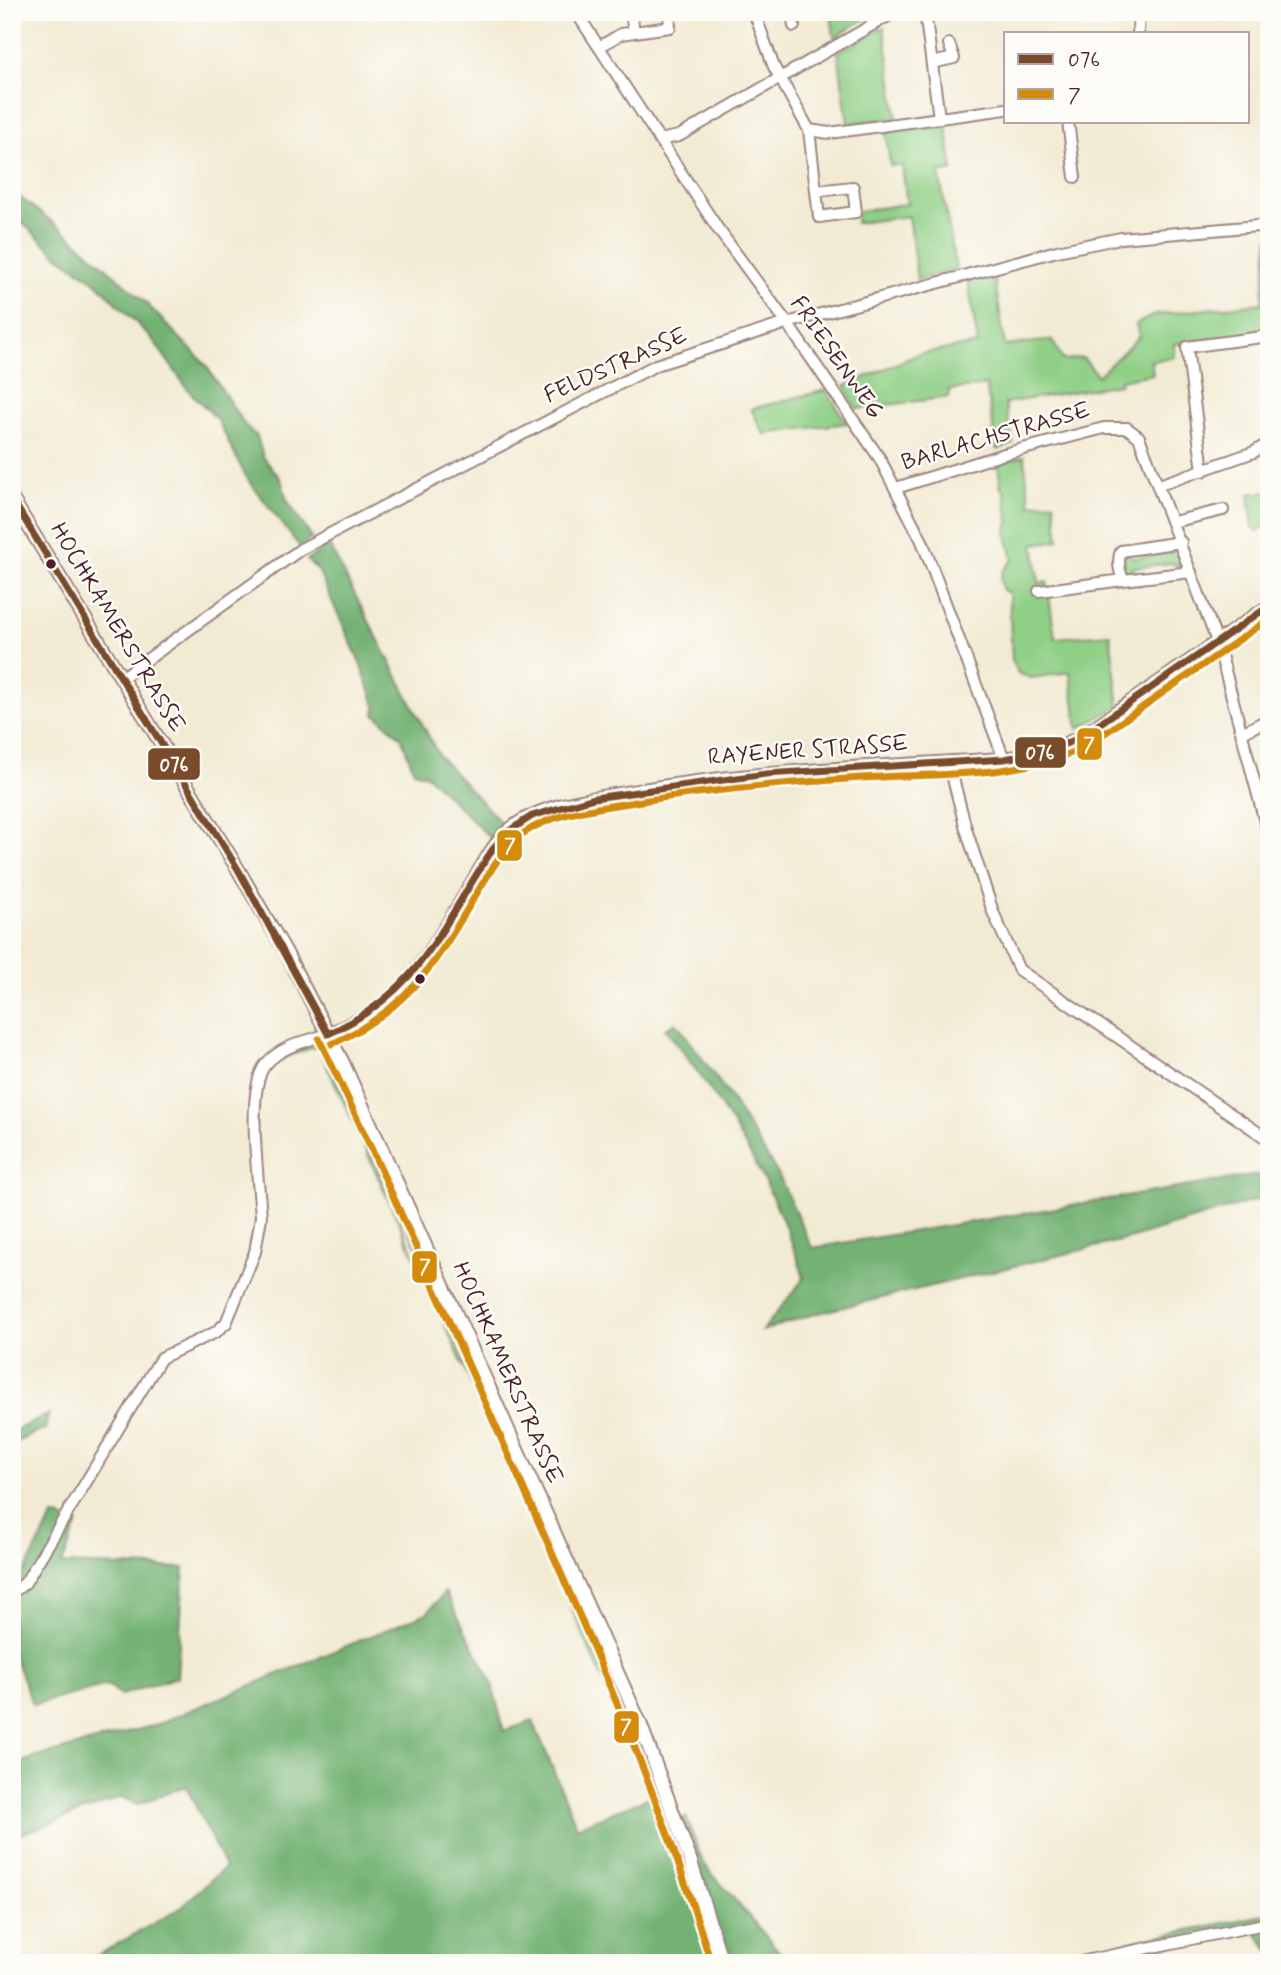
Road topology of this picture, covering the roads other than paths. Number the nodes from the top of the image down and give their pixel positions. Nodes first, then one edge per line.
1 (576, 12) edge
2 (631, 12) edge
3 (668, 12) edge
4 (754, 12) edge
5 (792, 12) edge
6 (895, 12) edge
7 (925, 12) edge
8 (1139, 12) edge
9 (794, 26) dead end
10 (634, 32) junction
11 (1138, 32) edge
12 (949, 44) dead end
13 (599, 47) junction
14 (932, 63) junction
15 (780, 77) junction
16 (1004, 109) edge
17 (939, 118) junction
18 (1068, 122) edge
19 (809, 130) junction
20 (659, 140) junction
21 (1075, 177) dead end
22 (816, 191) dead end
23 (1269, 225) edge
24 (787, 323) junction
25 (1269, 336) edge
26 (1269, 443) edge
27 (1203, 471) junction
28 (1159, 485) junction
29 (896, 488) junction
30 (12, 499) edge
31 (1223, 510) dead end
32 (1173, 522) junction
33 (1181, 542) junction
34 (1191, 572) junction
35 (1123, 580) junction
36 (1039, 591) dead end
37 (1269, 606) edge
38 (1218, 644) junction
39 (123, 677) junction
40 (1269, 719) edge
41 (1242, 733) junction
42 (1004, 759) junction
43 (949, 762) junction
44 (1269, 837) edge
45 (328, 1034) junction
46 (1269, 1140) edge
47 (12, 1593) edge
48 (1269, 1923) edge
49 (722, 1963) edge
50 (1075, 1963) edge

1 - 13 street, FRIESENWEG
2 - 10 street
3 - 10 street
4 - 15 street
5 - 9 street
6 - 15 street
7 - 14 street
8 - 11 street
10 - 13 street
12 - 14 street
13 - 20 street, FRIESENWEG
14 - 17 street
15 - 19 street
15 - 20 street
16 - 17 street
17 - 19 street
18 - 21 street
19 - 22 street
20 - 24 street, FRIESENWEG
23 - 24 street, FELDSTRASSE
24 - 29 street, FRIESENWEG
24 - 39 street, FELDSTRASSE
25 - 27 street
26 - 27 street
27 - 28 street
28 - 29 street, BARLACHSTRASSE
28 - 32 street, BARLACHSTRASSE
29 - 42 street, FRIESENWEG
30 - 39 street, HOCHKAMERSTRASSE
31 - 32 street
32 - 33 street, BARLACHSTRASSE
33 - 34 street, BARLACHSTRASSE
33 - 35 street
34 - 35 street
34 - 38 street, BARLACHSTRASSE
35 - 36 street
37 - 38 street, RAYENER STRASSE
38 - 41 street, BARLACHSTRASSE
38 - 42 street, RAYENER STRASSE
39 - 45 street, HOCHKAMERSTRASSE
40 - 41 street
41 - 44 street, BARLACHSTRASSE
42 - 43 street, RAYENER STRASSE
43 - 45 street, RAYENER STRASSE
43 - 46 street
45 - 47 street
45 - 49 street, HOCHKAMERSTRASSE
48 - 50 street

